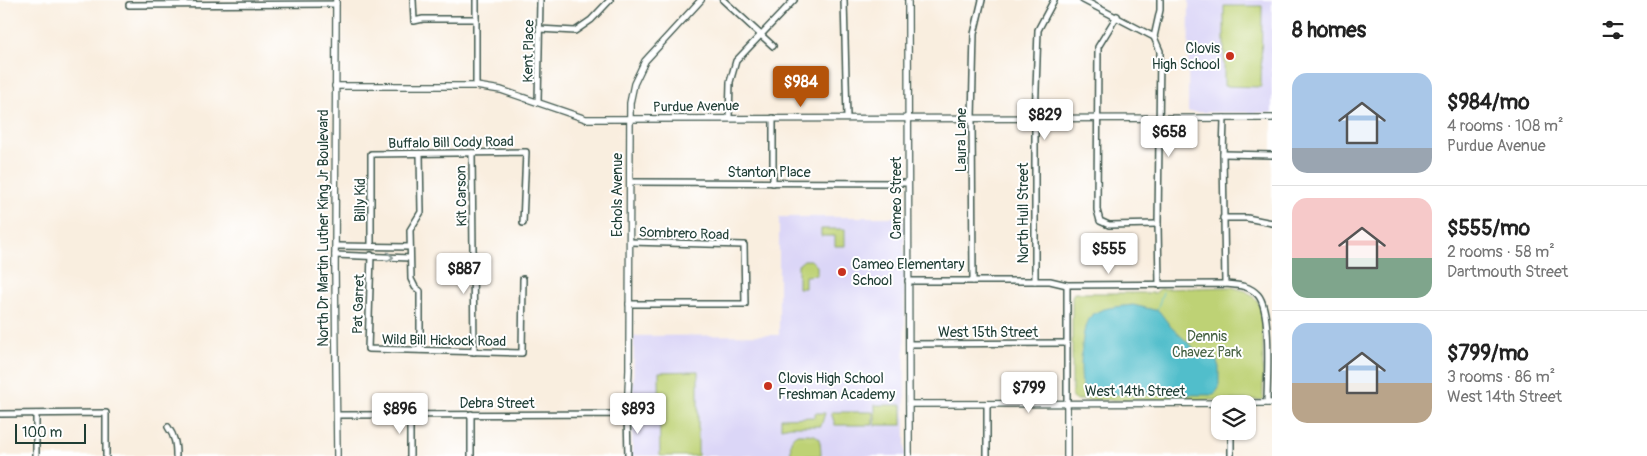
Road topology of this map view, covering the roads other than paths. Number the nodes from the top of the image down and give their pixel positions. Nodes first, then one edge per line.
1 (413, 0) edge
2 (476, 0) edge
3 (540, 0) edge
4 (610, 0) edge
5 (701, 0) edge
6 (723, 0) edge
7 (794, 0) edge
8 (844, 0) edge
9 (908, 0) edge
10 (982, 0) edge
11 (1054, 0) edge
12 (1083, 0) edge
13 (1160, 0) edge
14 (336, 2) edge
15 (129, 5) dead end
16 (1116, 16) junction
17 (476, 19) junction
18 (540, 29) junction
19 (760, 34) junction
20 (1154, 37) junction
21 (772, 46) dead end
22 (335, 86) junction
23 (476, 86) junction
24 (538, 102) junction
25 (729, 118) junction
26 (774, 118) junction
27 (847, 118) junction
28 (908, 118) junction
29 (972, 118) junction
30 (1224, 118) junction
31 (1272, 118) edge
32 (1035, 119) junction
33 (1097, 119) junction
34 (1160, 119) junction
35 (630, 120) junction
36 (472, 153) junction
37 (371, 154) joint
38 (420, 154) junction
39 (1223, 154) junction
40 (1272, 155) edge
41 (630, 182) junction
42 (908, 182) junction
43 (773, 183) junction
44 (1223, 218) junction
45 (523, 223) dead end
46 (1272, 223) edge
47 (1158, 224) junction
48 (630, 242) junction
49 (336, 246) junction
50 (371, 246) junction
51 (410, 247) junction
52 (336, 255) junction
53 (371, 255) junction
54 (410, 258) junction
55 (523, 279) dead end
56 (908, 281) junction
57 (973, 281) junction
58 (1035, 281) junction
59 (1225, 284) junction
60 (1067, 285) junction
61 (1159, 285) junction
62 (629, 304) junction
63 (1270, 328) edge
64 (1066, 343) junction
65 (909, 344) junction
66 (371, 349) joint
67 (420, 350) junction
68 (474, 352) junction
69 (1256, 403) edge
70 (1269, 403) edge
71 (909, 404) junction
72 (987, 404) junction
73 (1067, 404) junction
74 (1211, 404) edge
75 (0, 414) edge
76 (36, 414) junction
77 (410, 414) junction
78 (471, 414) junction
79 (627, 414) junction
80 (337, 415) junction
81 (168, 427) dead end
82 (1231, 440) edge
83 (36, 456) edge
84 (106, 456) edge
85 (176, 456) edge
86 (337, 456) edge
87 (410, 456) edge
88 (471, 456) edge
89 (628, 456) edge
90 (909, 456) edge
91 (987, 456) edge
92 (1067, 456) edge
93 (1231, 456) edge

1 - 17 street
2 - 17 street
3 - 18 street, Kent Place
4 - 18 street
5 - 35 street, Echols Avenue
6 - 19 street
7 - 19 street
8 - 27 street
9 - 28 street, Cameo Street
10 - 29 street, Laura Lane
11 - 32 street, North Hull Street
12 - 16 street
13 - 20 street
14 - 15 street
14 - 22 street, North Dr Martin Luther King Jr Boulevard
16 - 20 street
16 - 33 street
17 - 23 street
18 - 24 street, Kent Place
19 - 21 street
19 - 25 street
20 - 34 street
22 - 23 street, Purdue Avenue
22 - 49 street, North Dr Martin Luther King Jr Boulevard
23 - 24 street, Purdue Avenue
24 - 35 street, Purdue Avenue
25 - 26 street, Purdue Avenue
25 - 35 street, Purdue Avenue
26 - 27 street, Purdue Avenue
26 - 43 street
27 - 28 street, Purdue Avenue
28 - 29 street, Purdue Avenue
28 - 42 street, Cameo Street
29 - 32 street, Purdue Avenue
29 - 57 street, Laura Lane
30 - 31 street, Purdue Avenue
30 - 34 street, Purdue Avenue
30 - 39 street
32 - 33 street, Purdue Avenue
32 - 58 street, North Hull Street
33 - 34 street, Purdue Avenue
33 - 47 street
34 - 47 street
35 - 41 street, Echols Avenue
36 - 38 street, Buffalo Bill Cody Road
36 - 45 street, Buffalo Bill Cody Road
36 - 68 street, Kit Carson
37 - 38 street, Buffalo Bill Cody Road
37 - 50 street, Billy Kid
38 - 51 street
39 - 40 street
39 - 44 street
41 - 43 street, Stanton Place
41 - 48 street, Echols Avenue
42 - 43 street, Stanton Place
42 - 56 street, Cameo Street
44 - 46 street
44 - 59 street
47 - 61 street
48 - 62 street, Echols Avenue
48 - 62 street, Sombrero Road
49 - 50 street
49 - 52 street, North Dr Martin Luther King Jr Boulevard
50 - 51 street
51 - 54 street
52 - 53 street
52 - 80 street, North Dr Martin Luther King Jr Boulevard
53 -> 54 street
53 - 66 street, Pat Garret
54 - 67 street
55 - 68 street, Wild Bill Hickock Road
56 - 57 street
56 - 65 street, Cameo Street
57 - 58 street
58 - 60 street
59 - 61 street
59 - 63 street
60 - 61 street
60 - 64 street
62 - 79 street, Echols Avenue
63 - 70 street
64 - 65 street, West 15th Street
64 - 73 street
65 - 71 street, Cameo Street
66 - 67 street, Wild Bill Hickock Road
67 - 68 street, Wild Bill Hickock Road
69 - 70 street, West 14th Street
71 - 72 street, West 14th Street
71 - 90 street, Cameo Street
72 - 73 street, West 14th Street
72 - 91 street
73 - 74 street, West 14th Street
73 - 92 street
75 - 76 street
76 - 83 street
76 - 84 street
77 - 78 street, Debra Street
77 - 80 street, Debra Street
77 - 87 street
78 - 79 street, Debra Street
78 - 88 street
79 - 89 street
80 - 86 street, North Dr Martin Luther King Jr Boulevard
81 - 85 street
82 - 93 street

